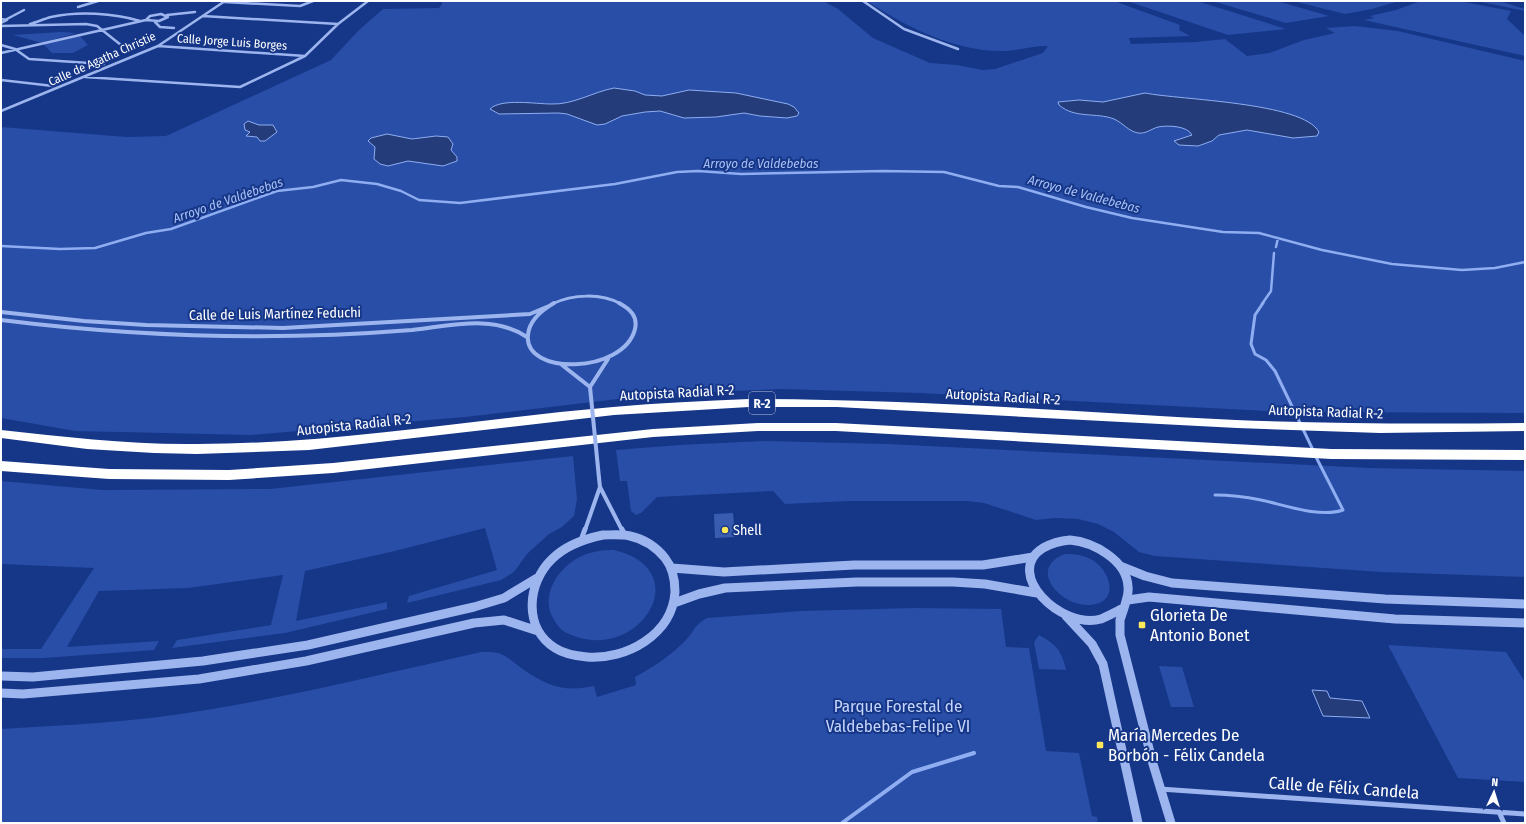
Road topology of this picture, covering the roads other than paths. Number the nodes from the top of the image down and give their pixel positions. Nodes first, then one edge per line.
1 (98, 1) edge
2 (313, 1) edge
3 (368, 1) edge
4 (863, 1) edge
5 (225, 2) edge
6 (78, 7) dead end
7 (24, 10) dead end
8 (195, 12) dead end
9 (166, 15) junction
10 (202, 16) junction
11 (1, 19) edge
12 (7, 19) junction
13 (146, 20) junction
14 (140, 22) junction
15 (155, 22) junction
16 (1, 23) edge
17 (338, 24) junction
18 (26, 25) junction
19 (1, 26) edge
20 (174, 28) dead end
21 (103, 30) junction
22 (1, 45) edge
23 (144, 46) dead end
24 (158, 46) junction
25 (15, 49) junction
26 (958, 49) dead end
27 (1, 53) edge
28 (305, 56) junction
29 (104, 64) dead end
30 (85, 77) junction
31 (2, 80) edge
32 (53, 86) dead end
33 (1, 111) edge
34 (549, 306) junction
35 (1, 312) edge
36 (1, 320) edge
37 (526, 337) junction
38 (608, 358) junction
39 (561, 364) junction
40 (590, 387) junction
41 (1525, 427) edge
42 (1, 434) edge
43 (1525, 455) edge
44 (1, 466) edge
45 (600, 487) junction
46 (625, 535) junction
47 (581, 540) junction
48 (1033, 557) junction
49 (1120, 566) junction
50 (672, 568) junction
51 (537, 578) junction
52 (1037, 593) junction
53 (674, 603) junction
54 (1126, 604) junction
55 (1525, 604) edge
56 (1066, 616) junction
57 (1525, 623) edge
58 (538, 631) junction
59 (1, 676) edge
60 (1, 693) edge
61 (1160, 789) junction
62 (1499, 812) junction
63 (1525, 814) edge
64 (1138, 823) edge
65 (1171, 823) edge
66 (1504, 823) edge

1 - 6 street
2 - 5 street
3 - 17 street
4 - 26 street
5 - 10 street, Calle de Agatha Christie
7 - 12 street
8 - 9 street
9 - 13 street
9 - 15 street
10 - 17 street
10 - 24 street, Calle de Agatha Christie
11 - 12 street
12 - 16 street
13 - 14 street
13 - 15 street
14 - 18 street
14 - 21 street
15 - 20 street
17 - 28 street
18 - 19 street
18 - 21 street
21 - 23 street
21 - 25 street
22 - 25 street
24 - 28 street, Calle Jorge Luis Borges
24 - 30 street, Calle de Agatha Christie
25 - 27 street
25 - 29 street
28 - 30 street
30 - 33 street, Calle de Agatha Christie
31 - 32 street
34 - 35 street, Calle de Luis Martínez Feduchi
34 - 37 street
34 - 38 street
36 - 37 street, Calle de Luis Martínez Feduchi
37 - 39 street
38 - 39 street
38 - 40 street
39 - 40 street
40 - 45 street, bridge
41 - 42 highway, Autopista Radial R-2 / R-2
43 - 44 highway, R-2
45 - 46 street
45 - 47 street
46 - 47 street
46 - 50 street
47 - 51 street
48 - 49 street
48 - 50 street
48 - 52 street
49 - 54 street
49 - 55 street
50 - 53 street
51 - 58 street
51 - 59 street
52 - 53 street
52 - 56 street
53 - 58 street
54 - 56 street
54 - 57 street
54 - 61 street
56 - 64 street
58 - 60 street
61 - 62 street, Calle de Félix Candela
61 - 65 street
62 - 63 street, Calle de Félix Candela
62 - 66 street

